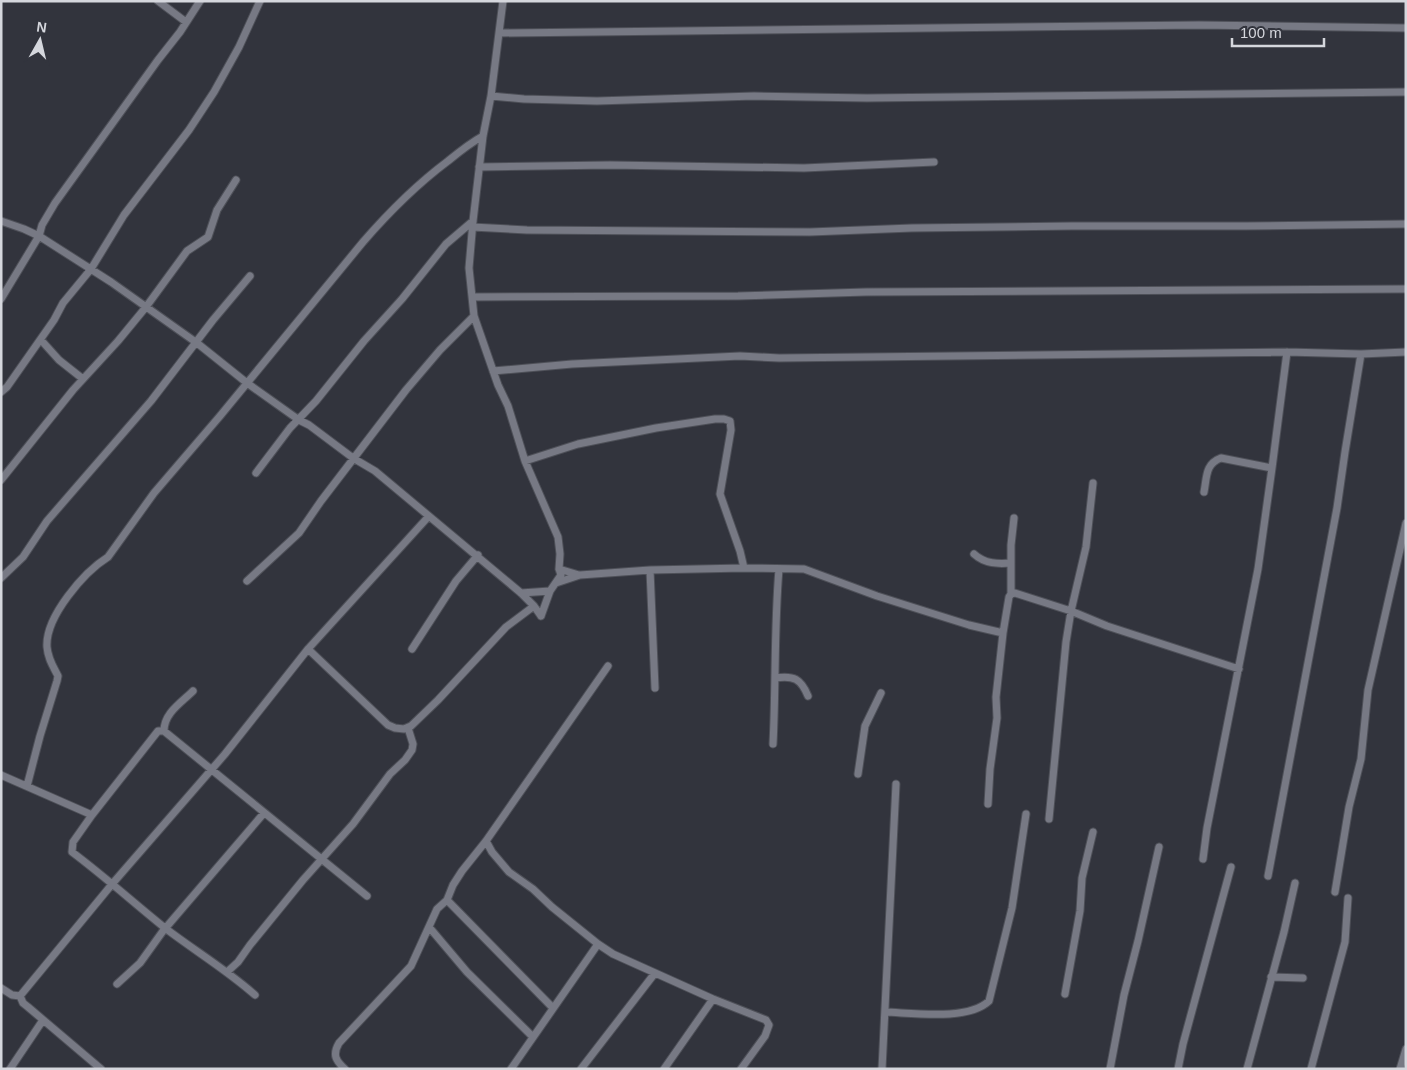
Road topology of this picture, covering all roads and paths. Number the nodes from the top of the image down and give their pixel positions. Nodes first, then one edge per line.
1 (158, 1) edge
2 (200, 1) edge
3 (260, 1) edge
4 (503, 1) edge
5 (186, 22) junction
6 (1406, 28) edge
7 (499, 33) junction
8 (1406, 92) edge
9 (491, 96) junction
10 (483, 136) junction
11 (934, 162) dead end
12 (479, 167) junction
13 (236, 180) dead end
14 (1, 221) edge
15 (472, 224) junction
16 (1406, 224) edge
17 (39, 236) junction
18 (91, 269) junction
19 (250, 276) dead end
20 (1406, 289) edge
21 (472, 297) junction
22 (1, 299) edge
23 (146, 307) junction
24 (474, 316) junction
25 (41, 340) junction
26 (197, 343) junction
27 (1287, 352) junction
28 (1406, 352) edge
29 (1361, 354) junction
30 (493, 371) junction
31 (83, 379) junction
32 (247, 384) junction
33 (1, 392) edge
34 (299, 420) junction
35 (353, 458) junction
36 (525, 461) junction
37 (1272, 468) junction
38 (256, 473) dead end
39 (1, 480) edge
40 (1093, 483) dead end
41 (1204, 492) dead end
42 (430, 516) junction
43 (1014, 518) dead end
44 (1406, 523) edge
45 (974, 554) dead end
46 (478, 555) junction
47 (1011, 563) junction
48 (559, 568) junction
49 (744, 568) junction
50 (778, 569) junction
51 (650, 570) junction
52 (580, 576) junction
53 (1, 578) edge
54 (247, 581) dead end
55 (556, 583) junction
56 (550, 590) junction
57 (521, 593) junction
58 (1011, 594) junction
59 (534, 606) junction
60 (1071, 611) junction
61 (1003, 634) junction
62 (308, 649) junction
63 (412, 649) dead end
64 (608, 666) dead end
65 (1239, 669) junction
66 (775, 678) junction
67 (655, 688) dead end
68 (194, 691) dead end
69 (881, 693) dead end
70 (808, 696) dead end
71 (408, 728) junction
72 (164, 731) junction
73 (773, 744) dead end
74 (210, 770) junction
75 (858, 774) dead end
76 (1, 776) edge
77 (896, 784) dead end
78 (27, 786) junction
79 (988, 804) dead end
80 (264, 813) junction
81 (1026, 814) dead end
82 (92, 815) junction
83 (1049, 819) dead end
84 (1093, 832) dead end
85 (486, 841) junction
86 (1159, 847) dead end
87 (322, 859) junction
88 (1203, 859) dead end
89 (1231, 867) dead end
90 (1268, 876) dead end
91 (113, 883) junction
92 (1295, 883) dead end
93 (1335, 892) dead end
94 (367, 896) dead end
95 (1348, 898) dead end
96 (447, 900) junction
97 (165, 927) junction
98 (429, 927) junction
99 (598, 944) junction
100 (227, 972) junction
101 (655, 972) junction
102 (1271, 977) junction
103 (1303, 978) dead end
104 (117, 984) dead end
105 (1, 988) edge
106 (1065, 994) dead end
107 (255, 995) dead end
108 (20, 996) junction
109 (713, 999) junction
110 (553, 1008) junction
111 (886, 1012) junction
112 (43, 1020) junction
113 (533, 1037) junction
114 (1406, 1049) edge
115 (90, 1059) junction
116 (10, 1069) edge
117 (87, 1069) edge
118 (101, 1069) edge
119 (345, 1069) edge
120 (511, 1069) edge
121 (581, 1069) edge
122 (664, 1069) edge
123 (741, 1069) edge
124 (882, 1069) edge
125 (1110, 1069) edge
126 (1178, 1069) edge
127 (1247, 1069) edge
128 (1311, 1069) edge
129 (1400, 1069) edge

1 - 5 street
2 - 5 street
3 - 18 street
4 - 7 street
5 - 17 street
6 - 7 street
7 - 9 street
8 - 9 street
9 - 10 street
10 - 12 street
10 - 32 street
11 - 12 street
12 - 15 street
13 - 23 street
14 - 17 street
15 - 16 street
15 - 21 street
15 - 34 street
17 - 18 street
17 - 22 street
18 - 23 street
18 - 25 street
19 - 26 street
20 - 21 street
21 - 24 street
23 - 26 street
23 - 31 street
24 - 30 street
24 - 35 street
25 - 31 street
25 - 33 street
26 - 32 street
26 - 53 street
27 - 29 street
27 - 30 street
27 - 37 street
28 - 29 street
29 - 90 street
30 - 36 street
31 - 39 street
32 - 34 street
32 - 78 street
34 - 35 street
34 - 38 street
35 - 42 street
35 - 54 street
36 - 48 street
36 - 49 street
37 - 41 street
37 - 65 street
40 - 60 street
42 - 46 street
42 - 62 street
43 - 47 street
44 - 93 street
45 - 47 street
46 - 57 street
46 - 63 street
47 - 58 street
48 - 52 street
48 - 55 street
49 - 50 street
49 - 51 street
50 - 61 street
50 - 66 street
51 - 52 street
51 - 67 street
52 - 55 street
55 - 56 street
56 - 57 street
56 - 59 street
57 - 59 street
58 - 60 street
58 - 61 street
59 - 71 street
60 - 65 street
60 - 83 street
61 - 79 street
62 - 71 street
62 - 74 street
64 - 85 street
65 - 88 street
66 - 70 street
66 - 73 street
68 - 72 street
69 - 75 street
71 - 87 street
72 - 74 street
72 - 82 street
74 - 80 street
74 - 91 street
76 - 78 street
77 - 111 street
78 - 82 street
80 - 87 street
80 - 97 street
81 - 111 street
82 - 91 street
84 - 106 street
85 - 96 street
85 - 99 street
86 - 125 street
87 - 94 street
87 - 100 street
89 - 126 street
91 - 97 street
91 - 108 street
92 - 102 street
95 - 128 street
96 - 98 street
96 - 110 street
97 - 100 street
97 - 104 street
98 - 113 street
98 - 119 street
99 - 101 street
99 - 110 street
100 - 107 street
101 - 109 street
101 - 121 street
102 - 103 street
102 - 127 street
105 - 108 street
108 - 112 street
109 - 122 street
109 - 123 street
110 - 113 street
111 - 124 street
112 - 115 street
112 - 116 street
113 - 120 street
114 - 129 street
115 - 117 street
115 - 118 street

